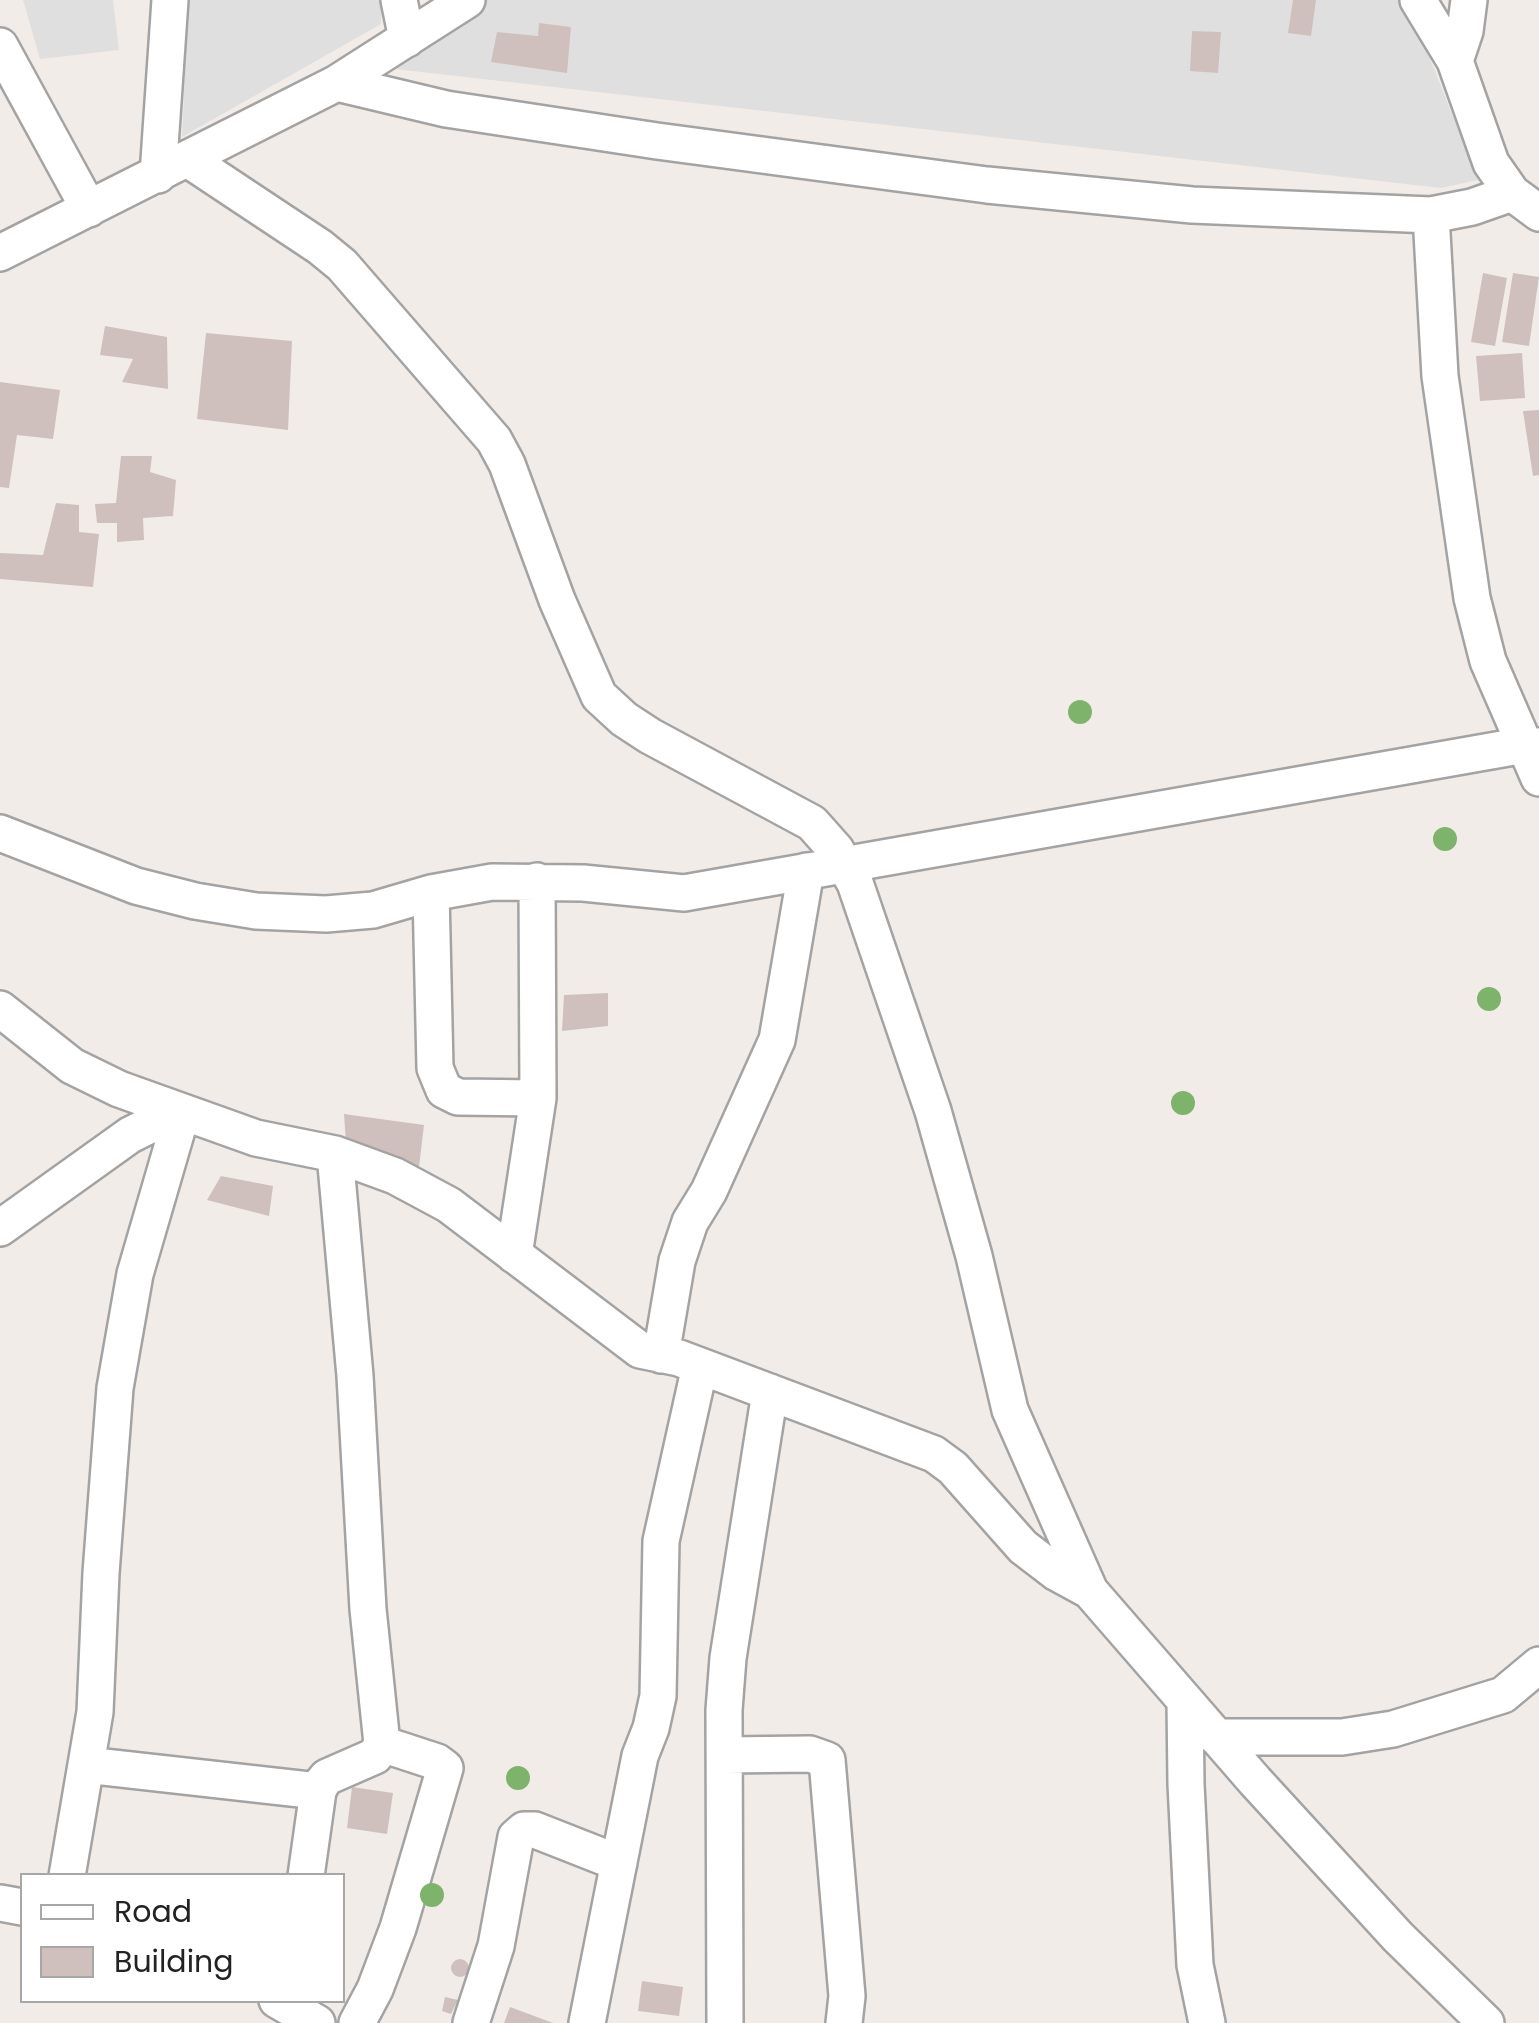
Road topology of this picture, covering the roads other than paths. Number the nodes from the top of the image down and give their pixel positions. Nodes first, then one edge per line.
1 (170, 0) edge
2 (399, 0) edge
3 (467, 0) edge
4 (1418, 0) edge
5 (1468, 0) edge
6 (407, 39) junction
7 (0, 46) edge
8 (1455, 61) junction
9 (337, 83) junction
10 (173, 168) junction
11 (1525, 203) edge
12 (89, 209) junction
13 (1431, 216) junction
14 (0, 254) edge
15 (1532, 746) edge
16 (1539, 778) edge
17 (0, 833) edge
18 (843, 863) junction
19 (806, 871) junction
20 (537, 881) junction
21 (431, 893) junction
22 (0, 1009) edge
23 (538, 1098) junction
24 (180, 1119) junction
25 (335, 1154) junction
26 (0, 1228) edge
27 (514, 1255) junction
28 (661, 1355) junction
29 (700, 1366) junction
30 (770, 1392) junction
31 (1090, 1590) junction
32 (1539, 1665) edge
33 (1185, 1702) junction
34 (1216, 1737) junction
35 (382, 1744) junction
36 (725, 1755) junction
37 (86, 1765) junction
38 (318, 1791) junction
39 (619, 1863) junction
40 (68, 1873) edge
41 (306, 1873) edge
42 (282, 2003) edge
43 (317, 2023) edge
44 (357, 2023) edge
45 (471, 2023) edge
46 (587, 2023) edge
47 (725, 2023) edge
48 (844, 2023) edge
49 (1207, 2023) edge
50 (1486, 2023) edge

1 - 10 street
2 - 6 street
3 - 6 street
4 - 8 street
5 - 8 street
6 - 9 street
7 - 12 street
8 - 11 street
9 - 10 street
9 - 13 street
10 - 12 street
10 - 18 street
11 - 13 street
12 - 14 street
13 - 15 street
15 - 16 street
15 - 18 street
17 - 21 street
18 - 19 street
18 - 31 street
19 - 20 street
19 - 28 street
20 - 21 street
20 - 23 street
21 - 23 street
22 - 24 street
23 - 27 street
24 - 25 street
24 - 26 street
24 - 37 street
25 - 27 street
25 - 35 street
27 - 28 street
28 - 29 street
29 - 30 street
29 - 39 street
30 - 31 street
30 - 36 street
31 - 33 street
32 - 34 street
33 - 34 street
33 - 49 street
34 - 50 street
35 - 38 street
35 - 44 street
36 - 47 street
36 - 48 street
37 - 38 street
37 - 40 street
38 - 41 street
39 - 45 street
39 - 46 street
42 - 43 street

